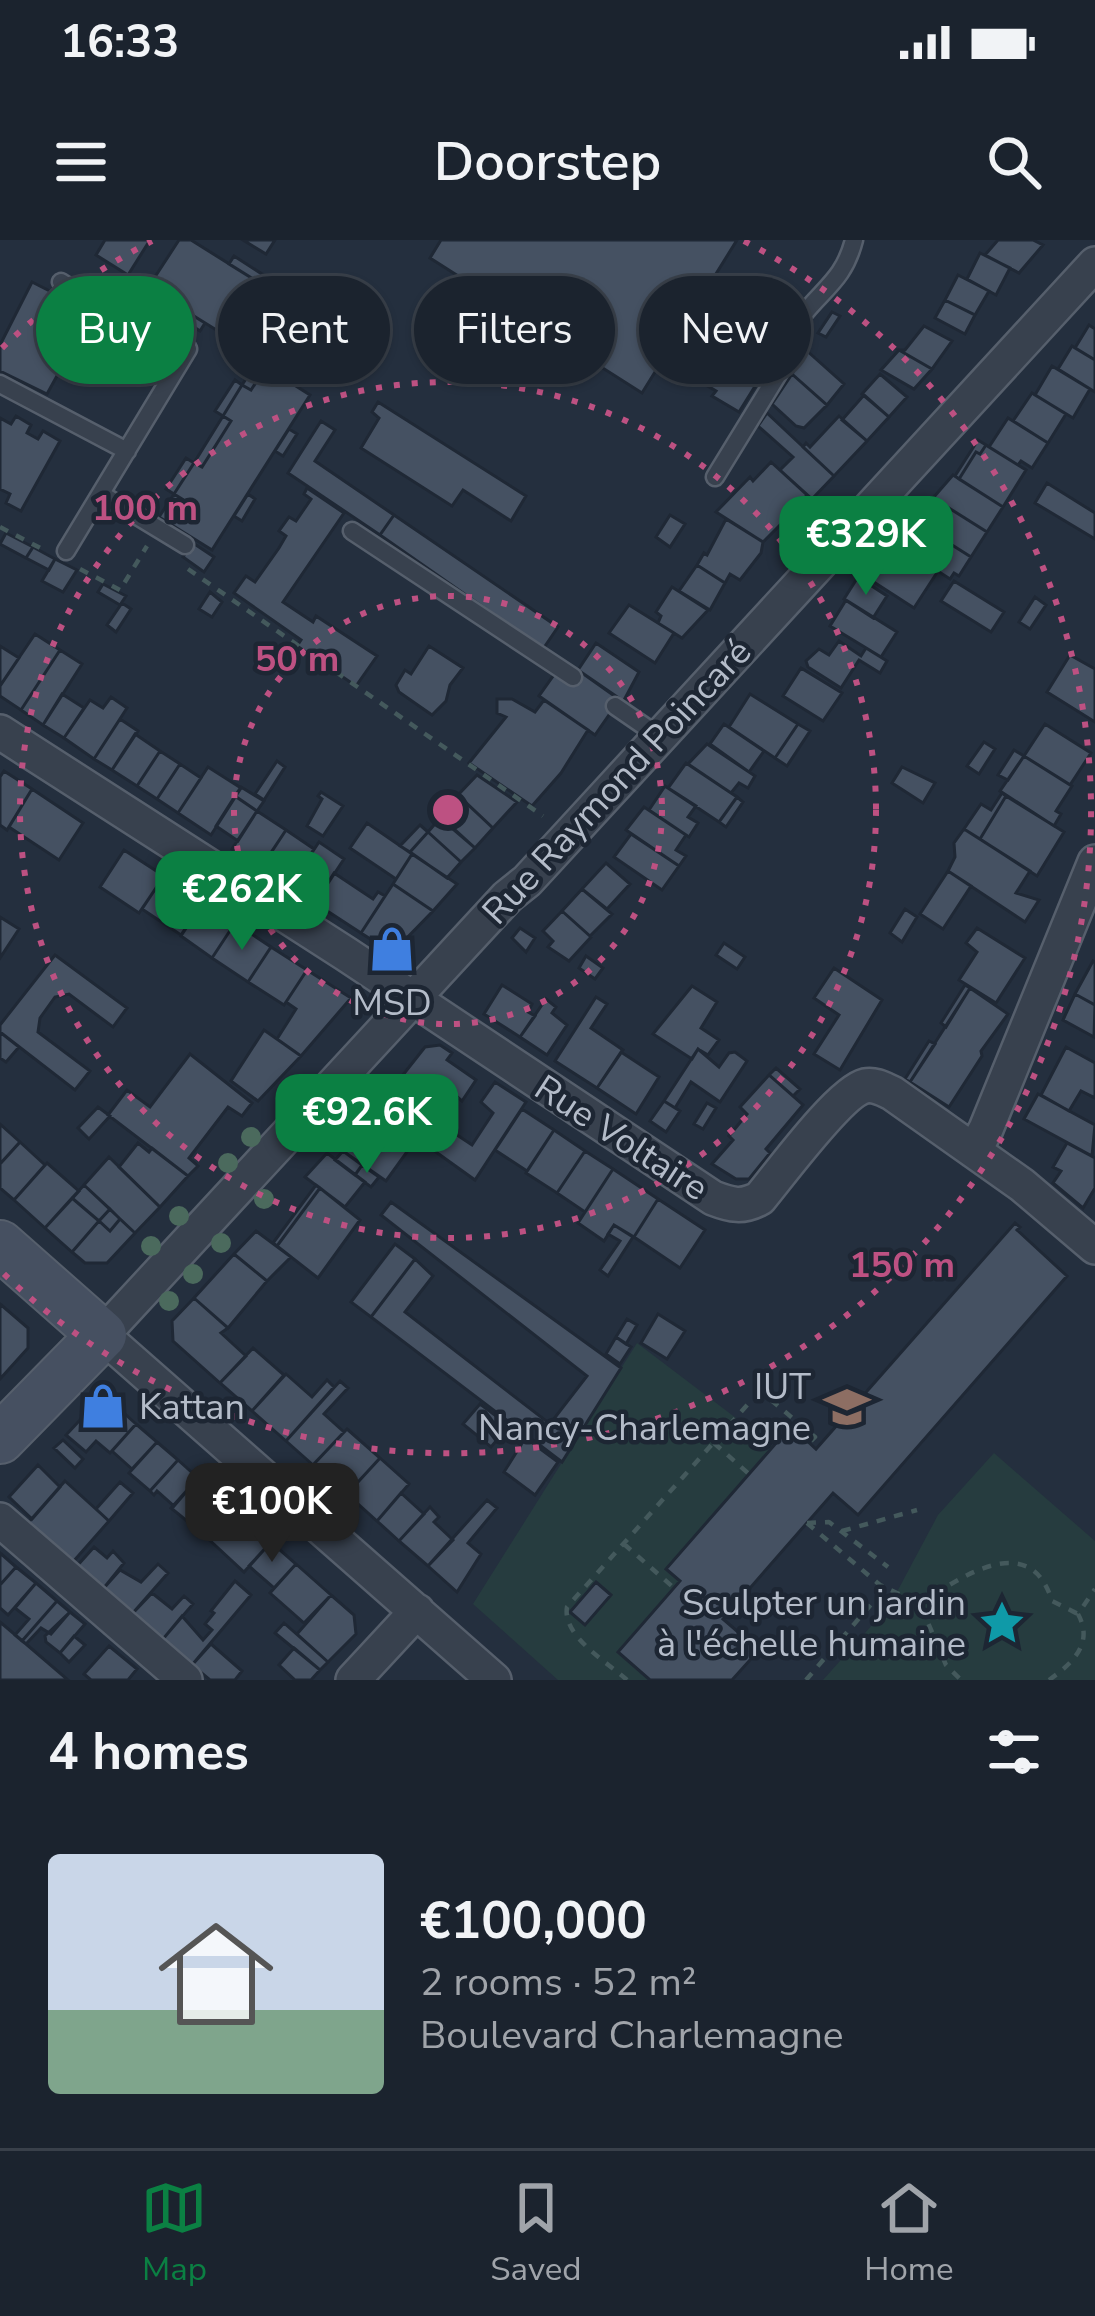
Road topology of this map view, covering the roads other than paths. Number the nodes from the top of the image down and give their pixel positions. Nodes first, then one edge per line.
1 (854, 240) edge
2 (1095, 264) edge
3 (0, 384) edge
4 (167, 384) edge
5 (127, 451) junction
6 (715, 477) dead end
7 (101, 494) junction
8 (352, 532) dead end
9 (185, 545) dead end
10 (63, 555) road end
11 (573, 677) dead end
12 (616, 706) dead end
13 (0, 732) edge
14 (660, 737) junction
15 (1095, 862) edge
16 (412, 998) junction
17 (974, 1151) junction
18 (0, 1245) edge
19 (1095, 1247) edge
20 (102, 1335) junction
21 (0, 1439) edge
22 (0, 1520) edge
23 (417, 1611) junction
24 (184, 1680) edge
25 (353, 1680) edge
26 (494, 1680) edge

1 - 6 lane
2 - 14 street, Rue Raymond Poincaré
3 - 5 lane
4 - 5 lane
5 - 7 lane
7 - 9 lane
7 - 10 lane
8 - 11 lane
12 - 14 lane
13 - 16 street, Rue Voltaire
14 - 16 street, Rue Raymond Poincaré
15 - 17 street
16 - 17 street, Rue Voltaire
16 - 20 street, Rue Raymond Poincaré
17 - 19 street, Rue Voltaire
18 - 20 main road
20 - 21 main road
20 - 23 street
22 - 24 street
23 - 25 street
23 - 26 street

